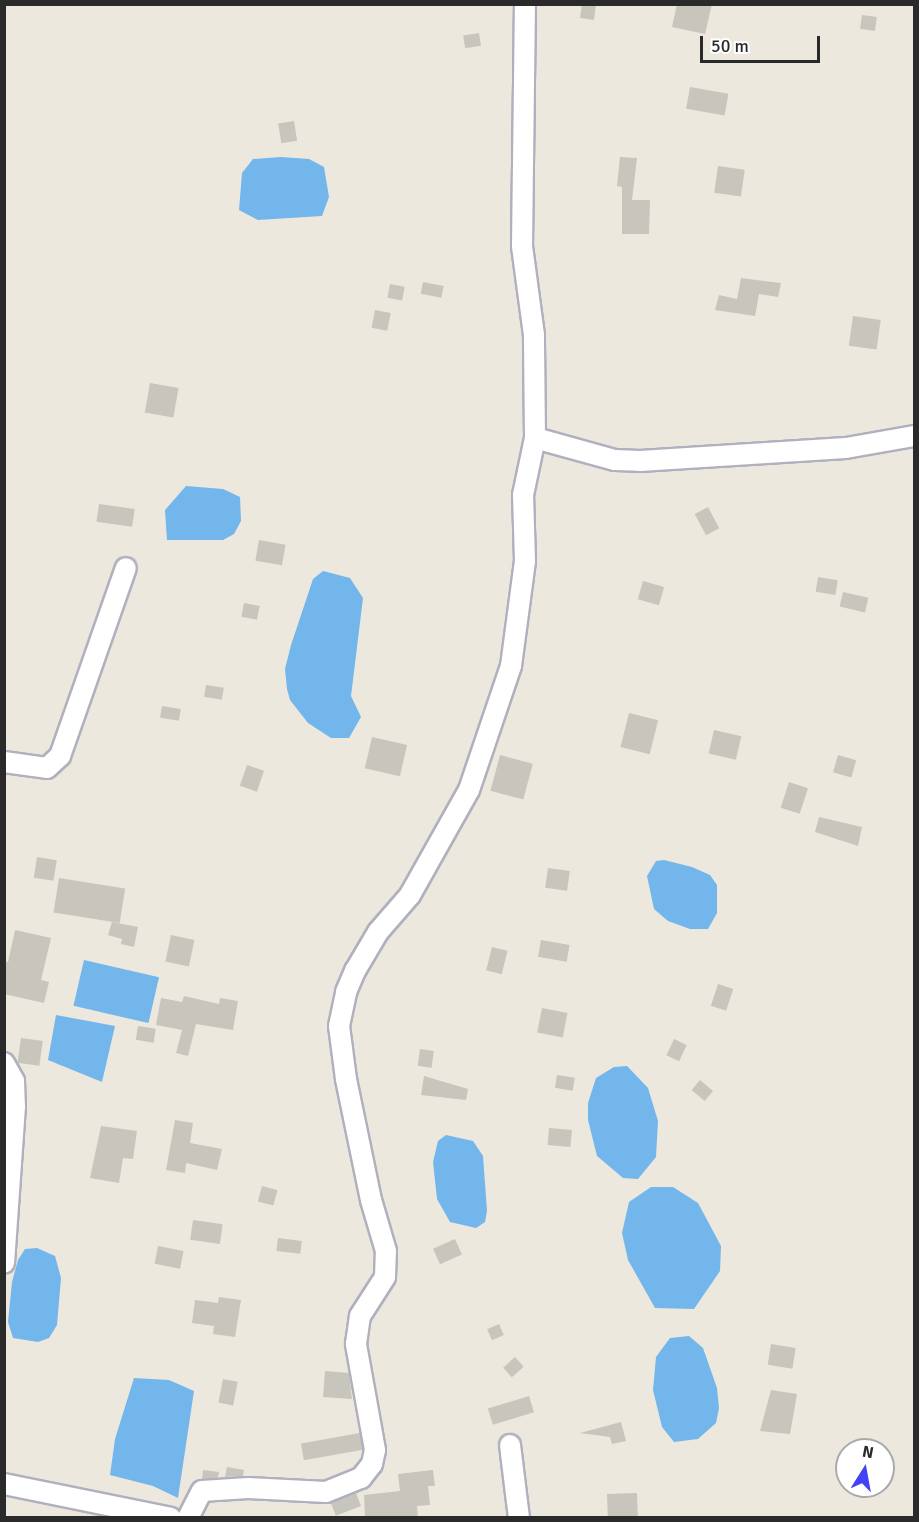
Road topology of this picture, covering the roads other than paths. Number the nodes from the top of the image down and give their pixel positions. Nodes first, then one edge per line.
1 (525, 4) edge
2 (915, 436) edge
3 (535, 438) junction
4 (126, 568) dead end
5 (4, 762) edge
6 (4, 1063) edge
7 (4, 1263) edge
8 (510, 1445) dead end
9 (4, 1484) edge
10 (171, 1518) edge
11 (188, 1518) edge
12 (519, 1518) edge

1 - 3 street
2 - 3 street
3 - 11 street
4 - 5 street
6 - 7 street
8 - 12 street
9 - 10 street

